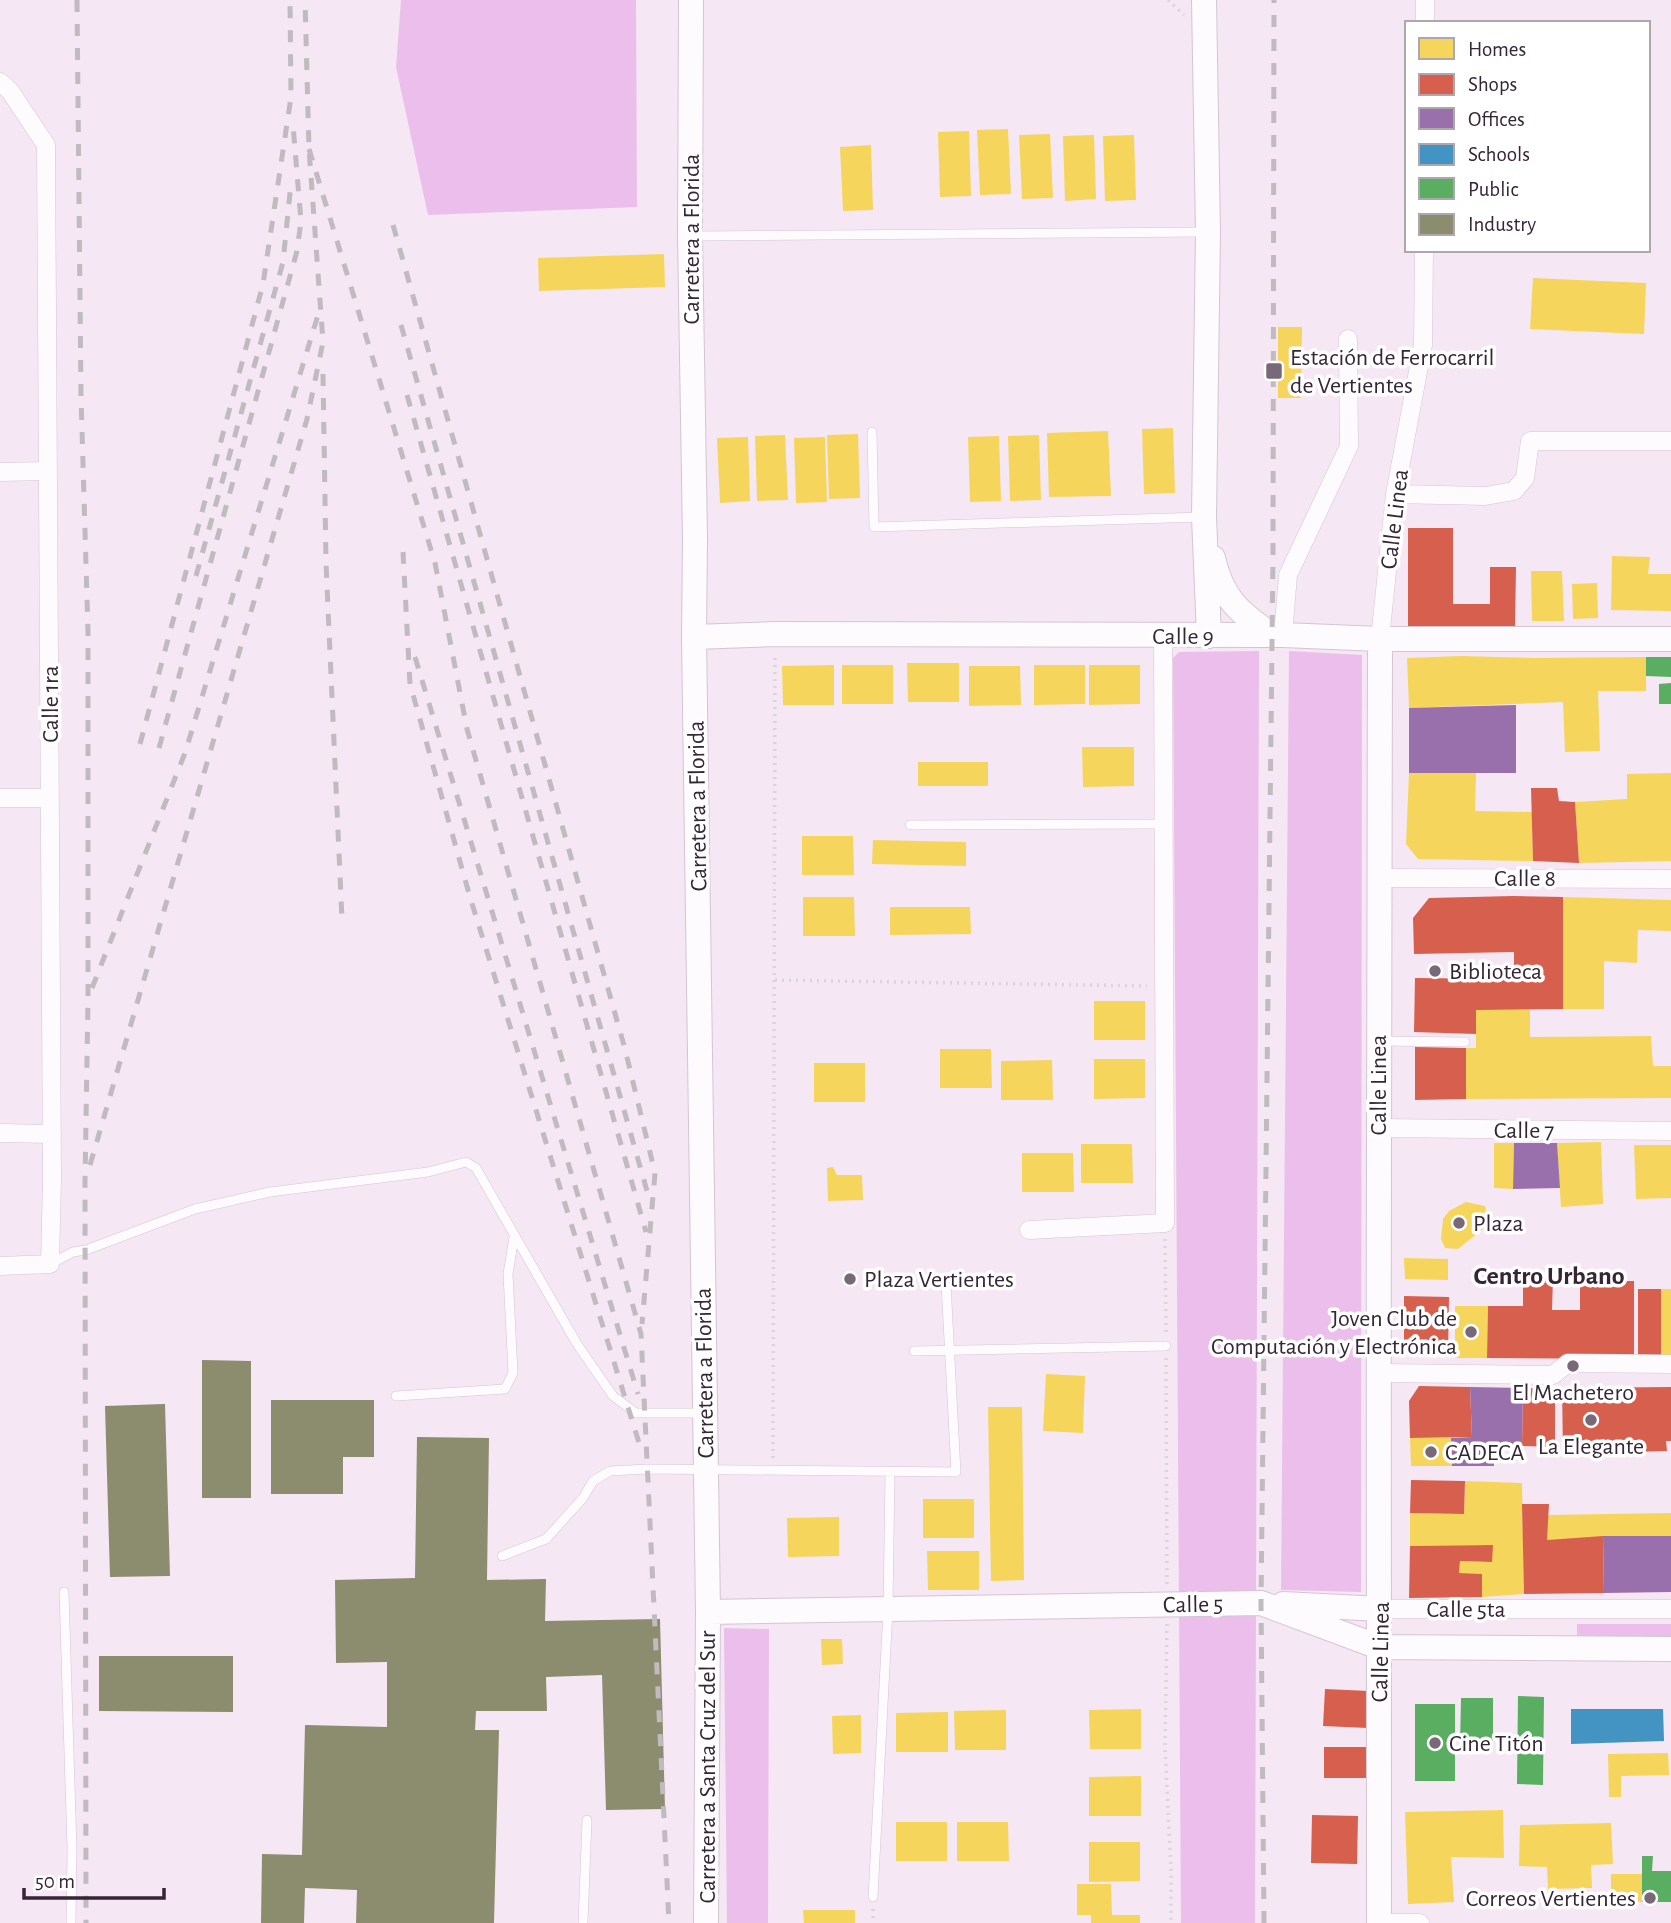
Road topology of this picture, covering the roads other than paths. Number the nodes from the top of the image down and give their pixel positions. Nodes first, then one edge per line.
1 (691, 0) edge
2 (1204, 0) edge
3 (1425, 0) edge
4 (1425, 21) edge
5 (0, 82) edge
6 (1208, 232) junction
7 (690, 236) junction
8 (1424, 252) edge
9 (1348, 339) dead end
10 (872, 432) dead end
11 (1671, 441) edge
12 (48, 471) junction
13 (0, 472) edge
14 (1395, 494) junction
15 (1204, 517) junction
16 (1278, 635) junction
17 (1163, 636) junction
18 (1209, 636) junction
19 (694, 637) junction
20 (1380, 639) junction
21 (1671, 639) edge
22 (50, 798) junction
23 (0, 799) edge
24 (1164, 824) junction
25 (910, 825) dead end
26 (1379, 878) junction
27 (1671, 879) edge
28 (1378, 1041) junction
29 (1465, 1042) dead end
30 (1378, 1128) junction
31 (1671, 1131) edge
32 (0, 1133) edge
33 (52, 1134) junction
34 (1029, 1230) dead end
35 (514, 1236) junction
36 (50, 1264) junction
37 (0, 1266) edge
38 (946, 1284) dead end
39 (1166, 1346) road end
40 (949, 1350) junction
41 (914, 1351) dead end
42 (1671, 1364) edge
43 (1380, 1373) junction
44 (396, 1396) dead end
45 (704, 1413) junction
46 (706, 1470) junction
47 (890, 1472) junction
48 (502, 1556) dead end
49 (64, 1592) dead end
50 (1261, 1603) junction
51 (888, 1609) junction
52 (1381, 1609) junction
53 (1671, 1609) edge
54 (708, 1612) junction
55 (1379, 1647) junction
56 (1671, 1649) edge
57 (587, 1820) dead end
58 (873, 1897) dead end
59 (71, 1923) edge
60 (583, 1923) edge
61 (706, 1923) edge
62 (1379, 1923) edge
63 (1420, 1923) edge

1 - 7 main road, Carretera a Florida
2 - 6 main road
3 - 4 street
5 - 12 street, Calle 1ra
6 - 7 lane
6 - 15 main road
7 - 19 main road, Carretera a Florida
8 - 14 street, Calle Linea
9 - 16 street
10 - 15 lane
11 - 14 street
12 - 13 street
12 - 22 street, Calle 1ra
14 - 20 street, Calle Linea
15 - 16 main road
15 - 18 main road
16 - 18 main road, Calle 9
16 - 20 main road, Calle 9
17 - 18 main road, Calle 9
17 - 19 main road, Calle 9
17 - 24 street
19 - 45 main road, Carretera a Florida
20 - 21 main road, Calle 9
20 - 26 main road, Calle Linea
22 - 23 street
22 - 33 street, Calle 1ra
24 - 25 lane
24 - 34 street
26 - 27 street, Calle 8
26 - 28 main road, Calle Linea
28 - 29 lane
28 - 30 main road, Calle Linea
30 - 31 street, Calle 7
30 - 43 main road, Calle Linea
32 - 33 street
33 - 36 street, Calle 1ra
35 - 36 lane
35 - 44 lane
35 - 45 lane
36 - 37 street
38 - 40 lane
39 - 40 lane
40 - 41 lane
40 - 47 lane
42 - 43 street
43 - 52 main road, Calle Linea
45 - 46 main road, Carretera a Florida
46 - 47 lane
46 - 48 lane
46 - 54 main road, Carretera a Florida
47 - 51 lane
49 - 59 lane
50 - 51 main road, Calle 5
50 - 52 main road, Calle 5ta
50 - 55 main road, Calle 5
51 - 54 main road, Calle 5
51 - 58 lane
52 - 53 street, Calle 5ta
52 - 55 main road, Calle Linea
54 - 61 main road, Carretera a Santa Cruz del Sur
55 - 56 main road, Calle 5
55 - 62 main road, Calle Linea
57 - 60 lane
62 - 63 street

